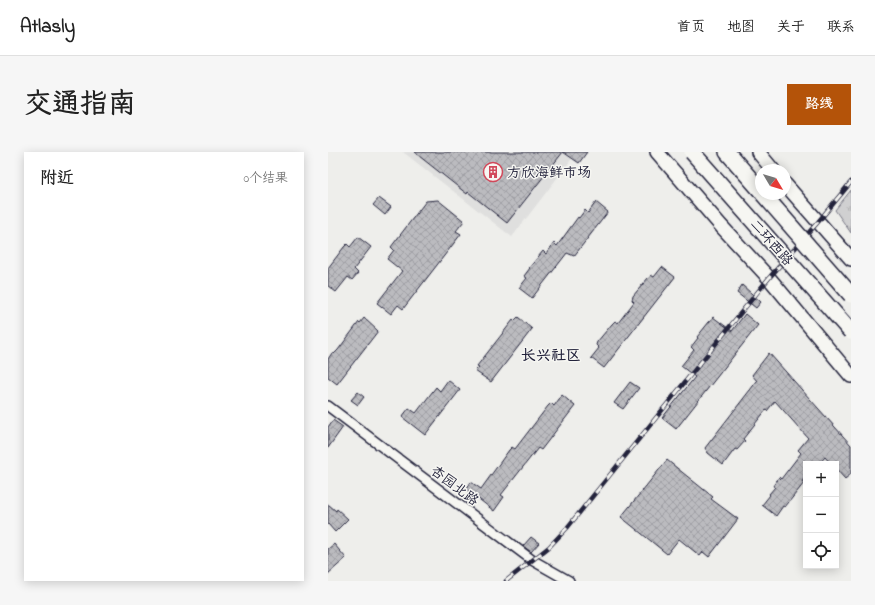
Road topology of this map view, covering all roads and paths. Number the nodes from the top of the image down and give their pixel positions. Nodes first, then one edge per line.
1 (657, 152) edge
2 (692, 152) edge
3 (727, 152) edge
4 (758, 152) edge
5 (768, 164) edge
6 (755, 184) edge
7 (791, 191) edge
8 (769, 200) edge
9 (851, 259) edge
10 (851, 295) edge
11 (851, 332) edge
12 (851, 376) edge
13 (328, 406) edge
14 (569, 581) edge

1 - 12 main road
2 - 11 highway, 二环西路, bridge
3 - 6 highway
4 - 5 main road
7 - 9 main road
8 - 10 highway, 二环西路, bridge
13 - 14 street, 杏园北路

